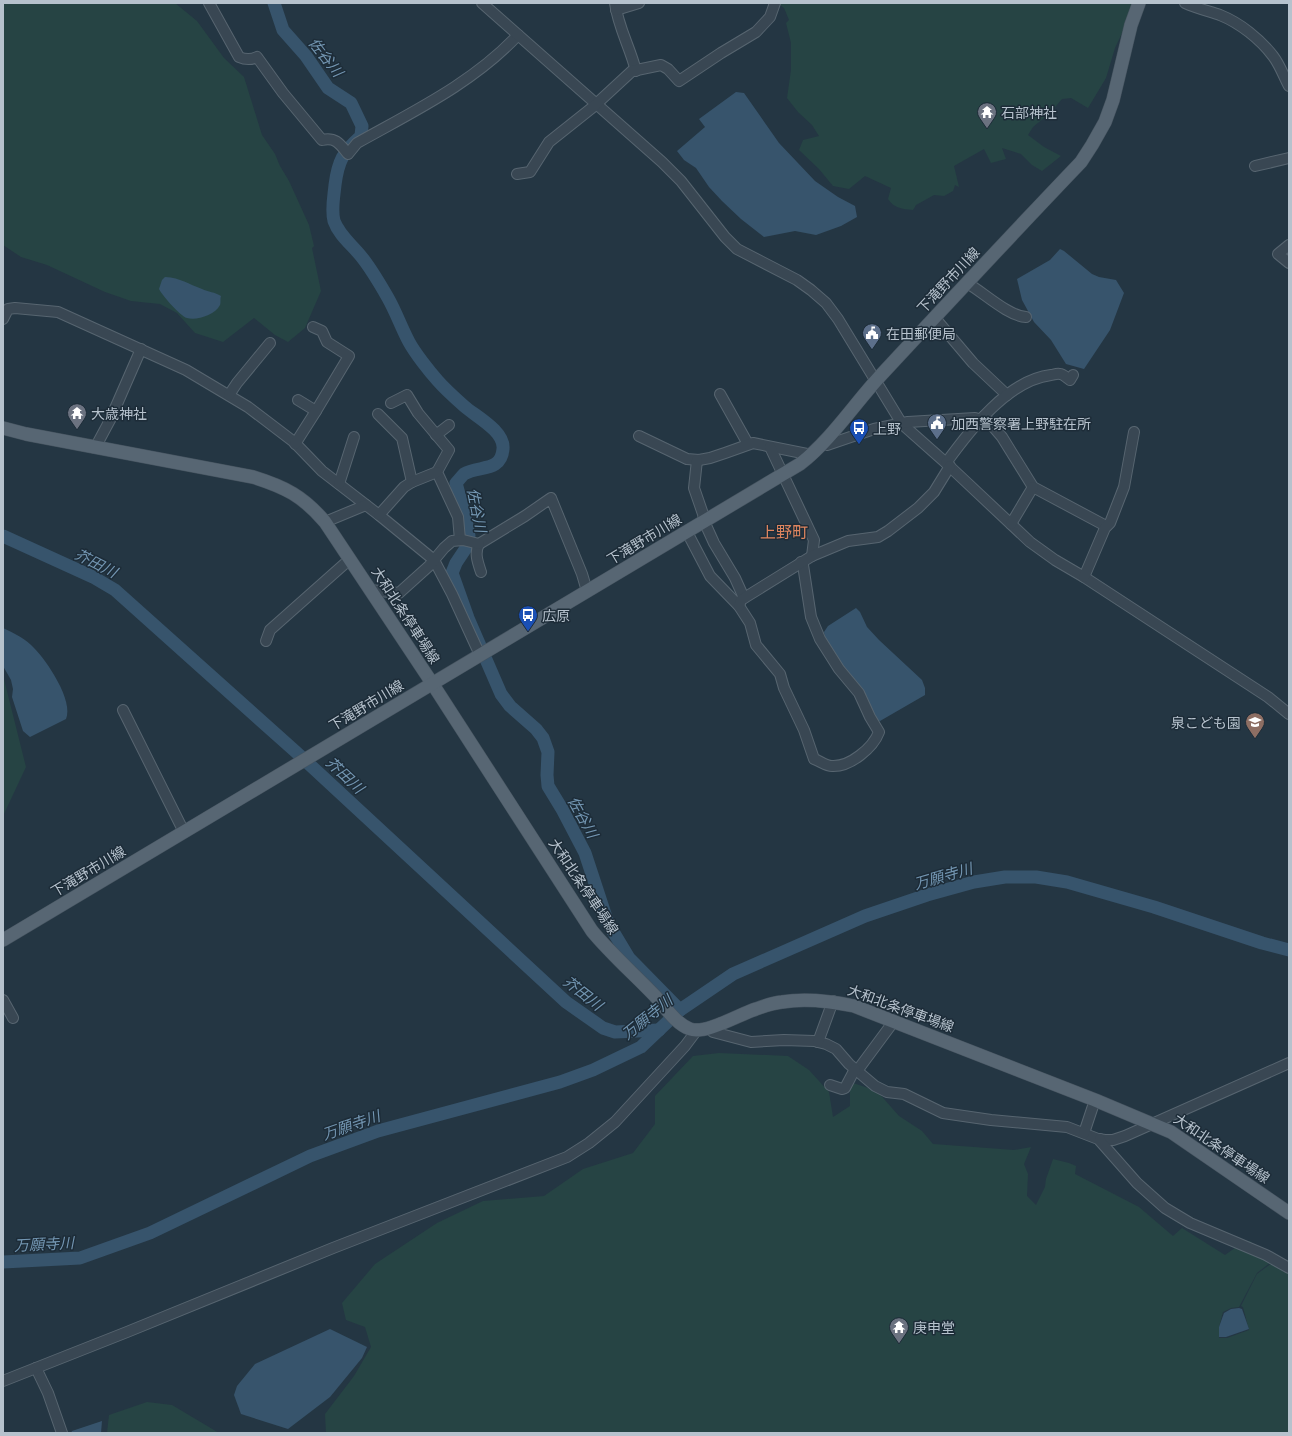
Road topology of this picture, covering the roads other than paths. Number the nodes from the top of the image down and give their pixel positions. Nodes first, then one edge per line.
1 (209, 3) edge
2 (482, 3) edge
3 (639, 3) edge
4 (775, 3) edge
5 (1139, 3) edge
6 (1185, 3) edge
7 (615, 6) edge
8 (518, 35) junction
9 (636, 71) junction
10 (1289, 86) edge
11 (596, 103) junction
12 (1289, 158) edge
13 (1255, 166) dead end
14 (517, 174) dead end
15 (1289, 245) edge
16 (1289, 263) edge
17 (967, 283) junction
18 (934, 317) junction
19 (1026, 317) dead end
20 (3, 319) edge
21 (312, 327) dead end
22 (270, 343) dead end
23 (141, 349) junction
24 (1073, 375) dead end
25 (875, 381) junction
26 (720, 394) dead end
27 (229, 395) junction
28 (1007, 395) junction
29 (298, 400) dead end
30 (391, 403) dead end
31 (316, 411) junction
32 (378, 414) dead end
33 (983, 418) junction
34 (902, 424) junction
35 (449, 426) dead end
36 (3, 428) edge
37 (1134, 432) dead end
38 (436, 435) junction
39 (640, 436) dead end
40 (354, 437) dead end
41 (824, 442) junction
42 (295, 444) junction
43 (748, 444) junction
44 (770, 447) junction
45 (95, 448) junction
46 (812, 455) junction
47 (697, 460) junction
48 (948, 465) junction
49 (437, 472) junction
50 (782, 475) junction
51 (412, 482) junction
52 (339, 484) junction
53 (1033, 487) junction
54 (366, 505) junction
55 (380, 515) junction
56 (704, 521) junction
57 (325, 522) junction
58 (1011, 524) junction
59 (1106, 526) junction
60 (687, 532) junction
61 (460, 540) junction
62 (479, 544) junction
63 (812, 556) junction
64 (350, 559) junction
65 (434, 560) junction
66 (801, 562) junction
67 (481, 572) dead end
68 (1084, 576) junction
69 (370, 590) junction
70 (587, 591) junction
71 (742, 602) junction
72 (266, 640) dead end
73 (483, 653) junction
74 (432, 683) junction
75 (122, 710) dead end
76 (1289, 714) edge
77 (184, 832) junction
78 (3, 940) edge
79 (3, 1000) edge
80 (833, 1001) junction
81 (13, 1018) dead end
82 (894, 1021) junction
83 (703, 1029) junction
84 (818, 1042) junction
85 (1289, 1063) edge
86 (856, 1070) junction
87 (830, 1085) dead end
88 (1095, 1100) junction
89 (1152, 1123) junction
90 (1084, 1133) junction
91 (1100, 1139) junction
92 (1289, 1213) edge
93 (1289, 1268) edge
94 (36, 1368) junction
95 (3, 1380) edge
96 (62, 1433) edge

1 - 8 street
2 - 8 street
3 - 7 street
4 - 9 street
5 - 17 main road, 下滝野市川線
6 - 10 street
7 - 9 street
8 - 11 street
9 - 11 street
11 - 14 street
11 - 25 street
12 - 13 street
15 - 16 street
17 - 18 main road, 下滝野市川線
17 - 19 street
18 - 25 main road, 下滝野市川線
18 - 28 street
20 - 23 street
21 - 31 street
22 - 27 street
23 - 27 street
23 - 45 street
24 - 28 street
25 - 34 street
25 - 41 main road, 下滝野市川線
26 - 43 street
27 - 42 street
28 - 33 street
29 - 31 street
30 - 38 street
31 - 42 street
32 - 51 street
33 - 34 street
33 - 48 street
33 - 53 street
34 - 41 street
34 - 48 street
35 - 38 street
36 - 45 main road, 大和北条停車場線
37 - 59 street
38 - 49 street
39 - 47 street
40 - 52 street
41 - 46 main road, 下滝野市川線
42 - 52 street
43 - 44 street
43 - 47 street
44 - 46 street
44 - 50 street
45 - 57 main road, 大和北条停車場線
46 - 50 main road, 下滝野市川線
47 - 56 street
48 - 58 street
48 - 63 street
49 - 51 street
49 - 61 street
50 - 56 main road, 下滝野市川線
50 - 63 street
51 - 55 street
52 - 54 street
53 - 58 street
53 - 59 street
54 - 55 street
54 - 57 street
55 - 65 street
56 - 60 main road, 下滝野市川線
56 - 71 street
57 - 64 main road, 大和北条停車場線
58 - 68 street
59 - 68 street
60 - 70 main road, 下滝野市川線
60 - 71 street
61 - 62 street
61 - 65 street
62 - 67 street
62 - 70 street
63 - 66 street
64 - 69 main road, 大和北条停車場線
64 - 72 street
65 - 69 street
65 - 73 street
66 - 71 street
66 - 71 street
68 - 76 street
69 - 74 main road, 大和北条停車場線
70 - 73 main road, 下滝野市川線
73 - 74 main road, 下滝野市川線
74 - 77 main road, 下滝野市川線
74 - 83 main road, 大和北条停車場線
75 - 77 street
77 - 78 main road, 下滝野市川線
79 - 81 street
80 - 82 main road, 大和北条停車場線
80 - 83 main road, 大和北条停車場線
80 - 84 street
82 - 86 street
82 - 88 main road, 大和北条停車場線
83 - 84 street
83 - 94 street
84 - 86 street
85 - 89 street
86 - 87 street
86 - 90 street
88 - 89 main road, 大和北条停車場線
88 - 90 street
89 - 91 street
89 - 92 main road, 大和北条停車場線
90 - 91 street
91 - 93 street
94 - 95 street
94 - 96 street

